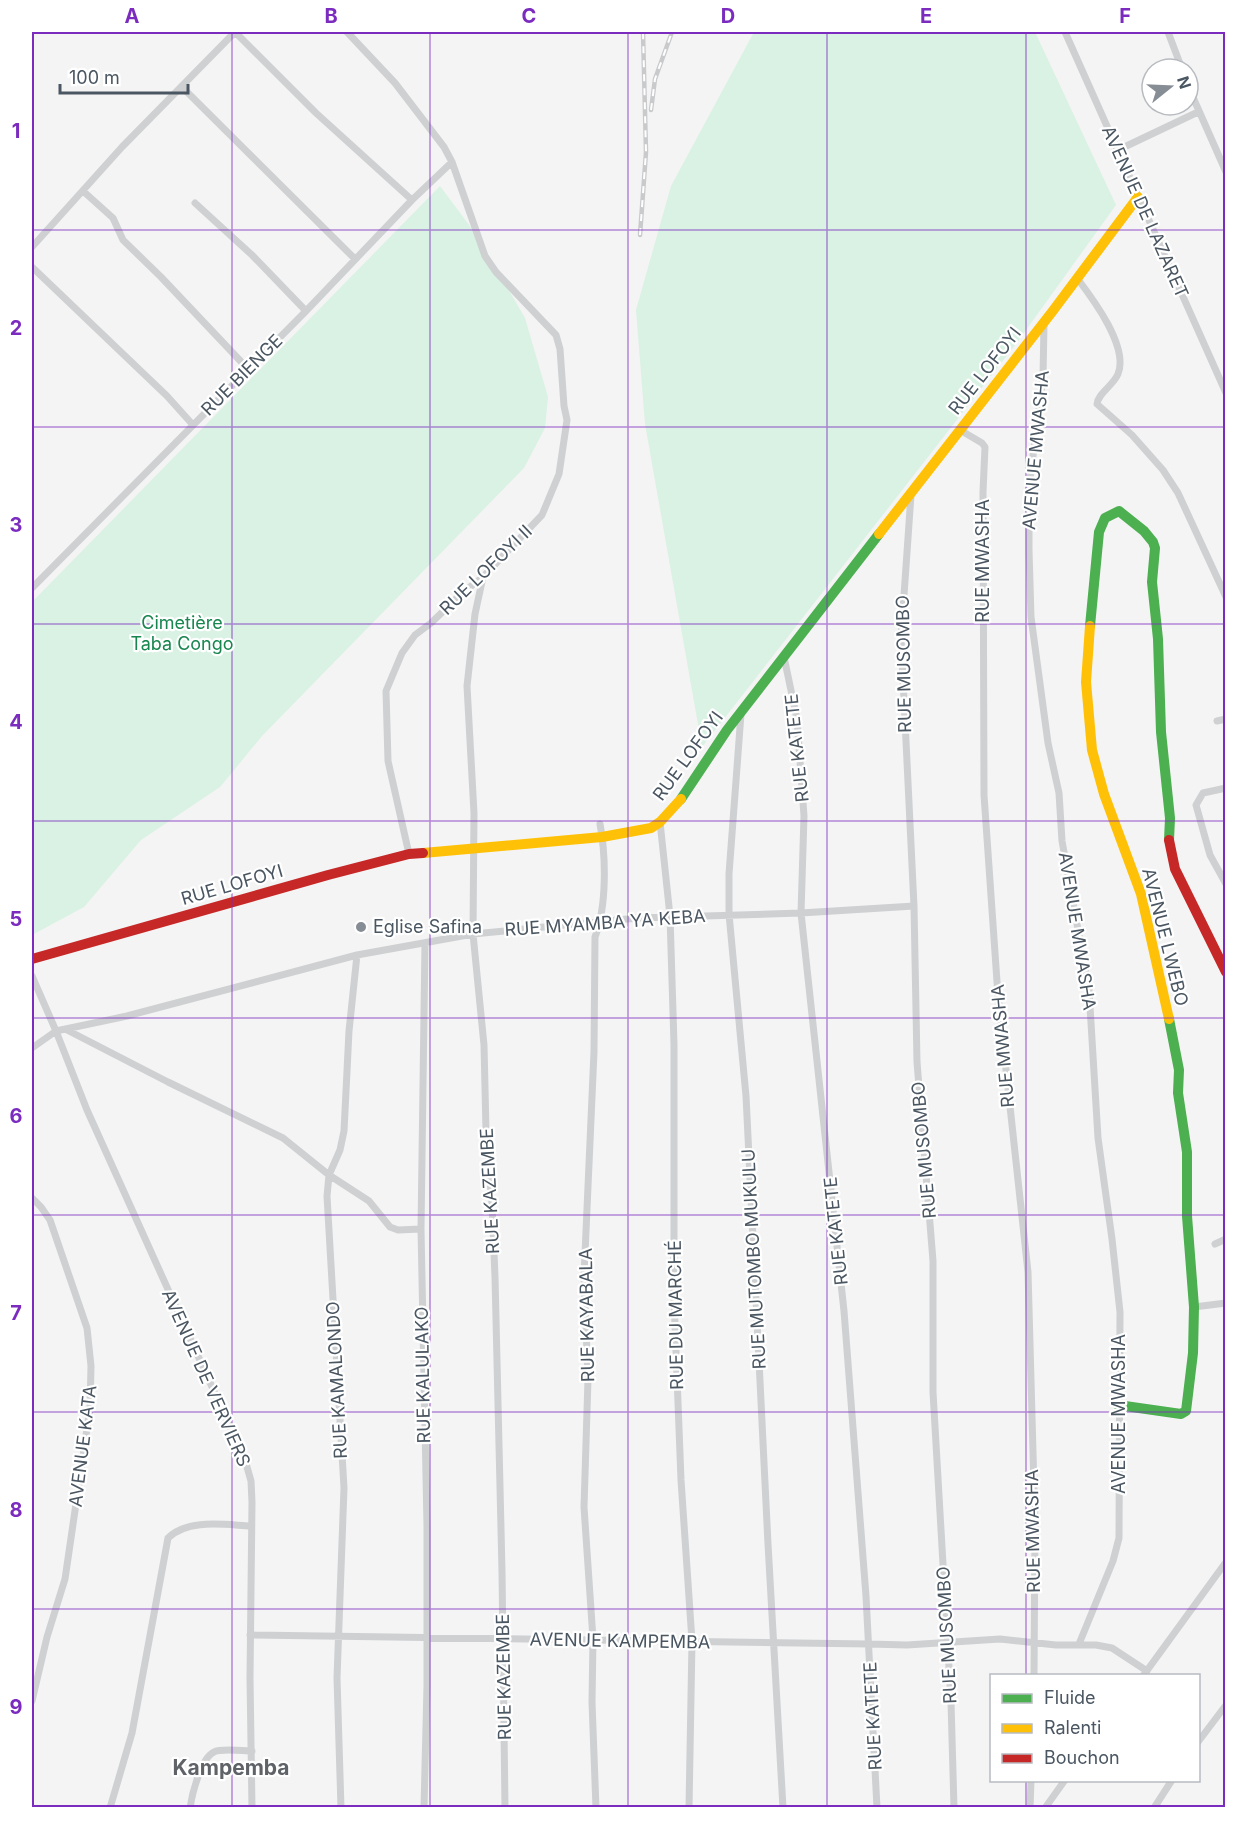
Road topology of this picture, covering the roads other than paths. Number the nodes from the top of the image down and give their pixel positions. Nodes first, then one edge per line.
1 (235, 32) edge
2 (347, 32) edge
3 (1065, 32) edge
4 (1168, 32) edge
5 (1177, 57) edge
6 (182, 87) junction
7 (1200, 116) edge
8 (1187, 117) edge
9 (1118, 150) junction
10 (452, 162) junction
11 (1226, 172) edge
12 (83, 191) junction
13 (1138, 197) junction
14 (412, 200) junction
15 (195, 203) dead end
16 (32, 247) edge
17 (355, 259) junction
18 (32, 267) edge
19 (1077, 278) junction
20 (306, 311) junction
21 (1044, 321) junction
22 (248, 369) junction
23 (1226, 393) edge
24 (193, 425) junction
25 (960, 430) junction
26 (912, 492) junction
27 (483, 578) junction
28 (32, 588) edge
29 (1226, 597) edge
30 (784, 657) junction
31 (741, 711) junction
32 (1226, 718) edge
33 (1217, 721) dead end
34 (1226, 788) edge
35 (660, 822) junction
36 (600, 824) dead end
37 (602, 837) junction
38 (474, 849) junction
39 (409, 854) junction
40 (1226, 884) edge
41 (914, 906) junction
42 (729, 914) junction
43 (801, 914) junction
44 (670, 916) junction
45 (601, 921) junction
46 (473, 934) junction
47 (425, 943) junction
48 (357, 956) junction
49 (32, 959) edge
50 (1226, 972) edge
51 (32, 976) edge
52 (67, 1030) junction
53 (56, 1031) junction
54 (32, 1048) edge
55 (330, 1175) junction
56 (32, 1198) edge
57 (421, 1229) junction
58 (1226, 1239) edge
59 (1215, 1244) dead end
60 (1226, 1303) edge
61 (1194, 1307) junction
62 (1118, 1406) junction
63 (251, 1526) junction
64 (1226, 1562) edge
65 (250, 1635) junction
66 (340, 1636) junction
67 (427, 1638) junction
68 (593, 1639) junction
69 (503, 1640) junction
70 (692, 1641) junction
71 (1034, 1642) junction
72 (946, 1643) junction
73 (774, 1644) junction
74 (870, 1644) junction
75 (1079, 1644) junction
76 (1145, 1673) edge
77 (1034, 1674) edge
78 (32, 1701) edge
79 (1226, 1705) edge
80 (1200, 1739) edge
81 (252, 1751) junction
82 (1031, 1782) edge
83 (1064, 1782) edge
84 (1171, 1782) edge
85 (110, 1808) edge
86 (190, 1808) edge
87 (252, 1808) edge
88 (340, 1808) edge
89 (424, 1808) edge
90 (505, 1808) edge
91 (596, 1808) edge
92 (689, 1808) edge
93 (783, 1808) edge
94 (877, 1808) edge
95 (954, 1808) edge
96 (1030, 1808) edge
97 (1045, 1808) edge
98 (1154, 1808) edge

1 - 6 street
1 - 14 street
2 - 10 street, RUE LOFOYI II
3 - 9 street, AVENUE DE LAZARET
4 - 5 street
6 - 12 street
6 - 17 street
7 - 11 street
8 - 9 street
9 - 13 street, AVENUE DE LAZARET
10 - 14 street, RUE BIENGE
10 - 27 street, RUE LOFOYI II
12 - 16 street
12 - 22 street
13 - 19 street, RUE LOFOYI
13 - 23 street, AVENUE DE LAZARET
14 - 17 street, RUE BIENGE
15 - 20 street
17 - 20 street, RUE BIENGE
18 - 24 street
19 - 21 street, RUE LOFOYI
19 - 29 street
20 - 22 street, RUE BIENGE
21 - 25 street, RUE LOFOYI
21 - 62 street, AVENUE MWASHA
22 - 24 street, RUE BIENGE
24 - 28 street, RUE BIENGE
25 - 26 street, RUE LOFOYI
25 - 71 street, RUE MWASHA
26 - 30 street, RUE LOFOYI
26 - 41 street, RUE MUSOMBO
27 - 38 street, RUE KAZEMBE
27 - 39 street, RUE LOFOYI II
30 - 31 street, RUE LOFOYI
30 - 43 street, RUE KATETE
31 - 35 street, RUE LOFOYI
31 - 42 street, RUE MUTOMBO MUKULU
32 - 33 street
34 - 40 street
35 - 37 street, RUE LOFOYI
35 - 44 street, RUE DU MARCHÉ
36 - 37 street, RUE KAYABALA
37 - 38 street, RUE LOFOYI
37 - 45 street, RUE KAYABALA
38 - 39 street, RUE LOFOYI
38 - 46 street, RUE KAZEMBE
39 - 49 street, RUE LOFOYI
41 - 43 street, RUE MYAMBA YA KEBA
41 - 72 street, RUE MUSOMBO
42 - 43 street, RUE MYAMBA YA KEBA
42 - 44 street, RUE MYAMBA YA KEBA
42 - 73 street, RUE MUTOMBO MUKULU
43 - 74 street, RUE KATETE
44 - 45 street, RUE MYAMBA YA KEBA
44 - 70 street, RUE DU MARCHÉ
45 - 46 street, RUE MYAMBA YA KEBA
45 - 68 street, RUE KAYABALA
46 - 47 street, RUE MYAMBA YA KEBA
46 - 69 street, RUE KAZEMBE
47 - 48 street, RUE MYAMBA YA KEBA
47 - 57 street, RUE KALULAKO
48 - 52 street, RUE MYAMBA YA KEBA
48 - 55 street, RUE KAMALONDO
50 - 61 street, AVENUE LWEBO
51 - 53 street, AVENUE DE VERVIERS
52 - 53 street, RUE MYAMBA YA KEBA
52 - 55 street
53 - 54 street
53 - 63 street, AVENUE DE VERVIERS
55 - 57 street
55 - 66 street, RUE KAMALONDO
56 - 78 street, AVENUE KATA
57 - 67 street, RUE KALULAKO
58 - 59 street
60 - 61 street
61 - 62 street, AVENUE LWEBO
62 - 75 street, AVENUE MWASHA
63 - 65 street, AVENUE DE VERVIERS
63 - 85 street
64 - 76 street
65 - 66 street, AVENUE KAMPEMBA
65 - 81 street, AVENUE DE VERVIERS
66 - 67 street, AVENUE KAMPEMBA
66 - 88 street, RUE KAMALONDO
67 - 69 street, AVENUE KAMPEMBA
67 - 89 street, RUE KALULAKO
68 - 69 street, AVENUE KAMPEMBA
68 - 70 street, AVENUE KAMPEMBA
68 - 91 street, RUE KAYABALA
69 - 90 street, RUE KAZEMBE
70 - 73 street, AVENUE KAMPEMBA
70 - 92 street, RUE DU MARCHÉ
71 - 72 street, AVENUE KAMPEMBA
71 - 75 street, AVENUE KAMPEMBA
71 - 77 street, RUE MWASHA
72 - 74 street, AVENUE KAMPEMBA
72 - 95 street, RUE MUSOMBO
73 - 74 street, AVENUE KAMPEMBA
73 - 93 street, RUE MUTOMBO MUKULU
74 - 94 street, RUE KATETE
75 - 76 street, AVENUE KAMPEMBA
79 - 80 street
81 - 86 street
81 - 87 street, AVENUE DE VERVIERS
82 - 96 street
83 - 97 street
84 - 98 street

